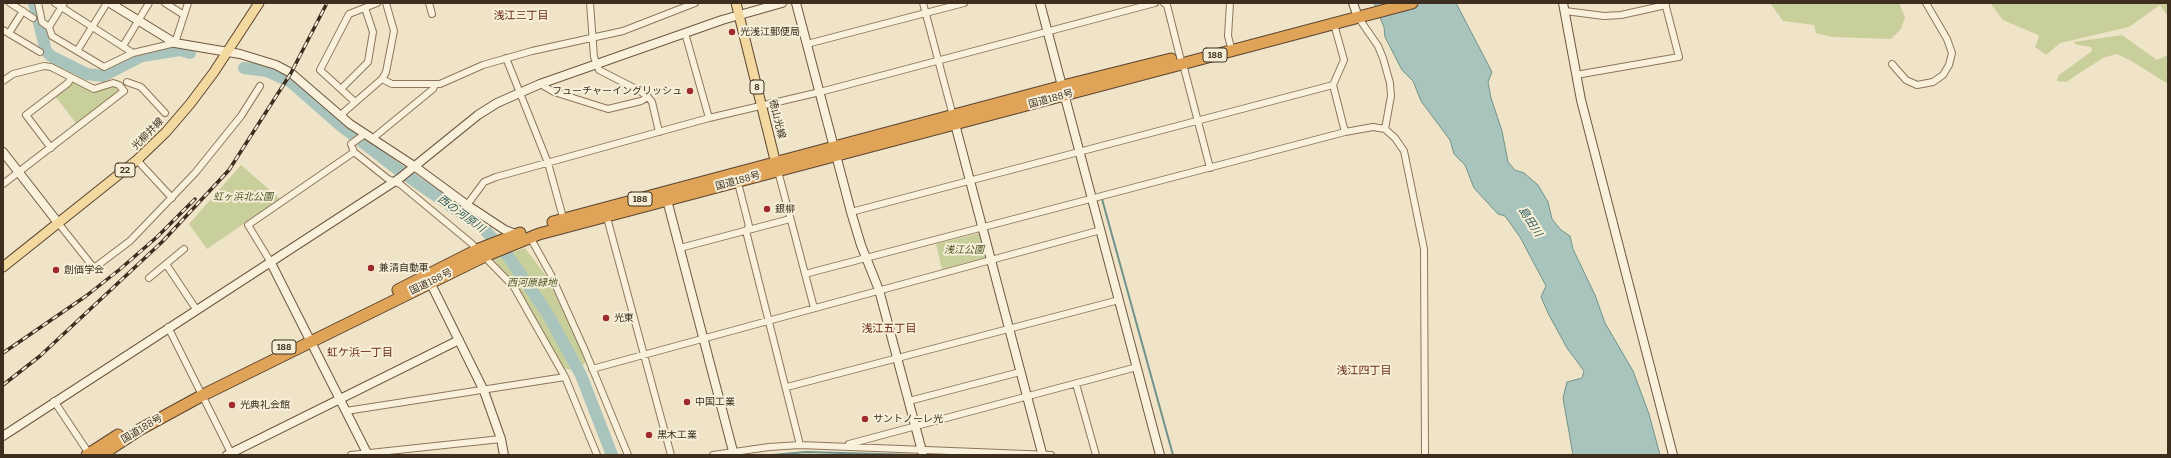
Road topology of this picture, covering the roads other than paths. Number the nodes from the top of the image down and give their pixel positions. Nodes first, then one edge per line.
1 (10, 3) edge
2 (38, 3) edge
3 (54, 3) edge
4 (109, 3) edge
5 (149, 3) edge
6 (165, 3) edge
7 (188, 3) edge
8 (259, 3) edge
9 (377, 3) edge
10 (386, 3) edge
11 (429, 3) edge
12 (590, 3) edge
13 (695, 3) edge
14 (736, 3) edge
15 (782, 3) edge
16 (796, 3) edge
17 (923, 3) edge
18 (964, 3) edge
19 (1040, 3) edge
20 (1155, 3) edge
21 (1164, 3) edge
22 (1230, 3) edge
23 (1387, 3) edge
24 (1412, 3) edge
25 (1926, 3) edge
26 (1665, 4) edge
27 (63, 5) edge
28 (1564, 7) edge
29 (365, 8) junction
30 (23, 11) junction
31 (1359, 11) edge
32 (926, 13) junction
33 (432, 14) dead end
34 (184, 15) junction
35 (739, 15) junction
36 (33, 18) dead end
37 (138, 21) junction
38 (1334, 24) junction
39 (49, 27) junction
40 (93, 27) junction
41 (3, 30) edge
42 (1048, 31) junction
43 (9, 33) junction
44 (685, 33) junction
45 (593, 37) junction
46 (175, 42) junction
47 (807, 44) junction
48 (123, 46) junction
49 (1231, 47) junction
50 (40, 52) dead end
51 (77, 52) junction
52 (132, 53) junction
53 (227, 53) junction
54 (506, 58) junction
55 (938, 60) junction
56 (1181, 60) junction
57 (596, 64) junction
58 (1892, 64) dead end
59 (1576, 75) junction
60 (71, 78) junction
61 (382, 79) junction
62 (3, 82) edge
63 (127, 82) dead end
64 (540, 84) junction
65 (435, 85) junction
66 (1333, 85) junction
67 (260, 86) dead end
68 (341, 89) junction
69 (1064, 91) junction
70 (519, 92) junction
71 (820, 92) junction
72 (648, 97) junction
73 (355, 102) junction
74 (762, 105) junction
75 (165, 113) dead end
76 (341, 117) junction
77 (709, 118) junction
78 (954, 120) junction
79 (1197, 120) junction
80 (1385, 129) junction
81 (659, 132) junction
82 (1345, 132) junction
83 (368, 137) junction
84 (51, 148) junction
85 (835, 151) junction
86 (1081, 151) junction
87 (3, 152) edge
88 (354, 152) junction
89 (137, 160) junction
90 (548, 163) junction
91 (414, 166) junction
92 (777, 166) junction
93 (1210, 168) junction
94 (18, 172) junction
95 (737, 177) junction
96 (397, 180) junction
97 (970, 181) junction
98 (3, 184) edge
99 (666, 196) junction
100 (172, 198) junction
101 (1093, 199) junction
102 (467, 205) junction
103 (605, 212) junction
104 (851, 212) junction
105 (790, 219) junction
106 (564, 223) junction
107 (59, 224) junction
108 (982, 227) junction
109 (1101, 230) junction
110 (746, 231) junction
111 (530, 237) junction
112 (511, 239) junction
113 (680, 248) junction
114 (184, 249) dead end
115 (485, 251) junction
116 (866, 257) junction
117 (991, 259) junction
118 (270, 261) junction
119 (166, 264) junction
120 (3, 267) edge
121 (805, 274) junction
122 (149, 278) dead end
123 (428, 279) junction
124 (879, 290) junction
125 (1119, 300) junction
126 (814, 308) junction
127 (196, 309) junction
128 (770, 322) junction
129 (168, 327) junction
130 (1009, 328) junction
131 (310, 338) junction
132 (704, 339) junction
133 (459, 340) junction
134 (644, 356) junction
135 (898, 357) junction
136 (1137, 367) junction
137 (592, 369) junction
138 (1020, 372) junction
139 (565, 377) junction
140 (1076, 384) junction
141 (786, 387) junction
142 (484, 391) junction
143 (201, 392) junction
144 (1027, 396) junction
145 (340, 399) junction
146 (54, 401) junction
147 (909, 402) junction
148 (346, 411) junction
149 (916, 426) junction
150 (3, 436) edge
151 (501, 439) junction
152 (800, 445) junction
153 (843, 446) junction
154 (923, 453) edge
155 (89, 454) edge
156 (230, 454) edge
157 (367, 454) edge
158 (734, 454) edge
159 (1041, 454) edge
160 (101, 455) edge
161 (351, 455) edge
162 (504, 455) edge
163 (597, 455) edge
164 (628, 455) edge
165 (671, 455) edge
166 (713, 455) edge
167 (1051, 455) edge
168 (1096, 455) edge
169 (1160, 455) edge
170 (1425, 455) edge
171 (1673, 455) edge

1 - 30 street
2 - 39 street
3 - 27 street
4 - 37 street
4 - 40 street
5 - 37 street
6 - 34 street
7 - 34 street
8 - 53 main road, 光柳井線 / 22
9 - 29 street
10 - 61 street
11 - 33 street
12 - 45 street
13 - 45 street
14 - 35 main road, 徳山光線 / 8
15 - 35 street
16 - 47 street
17 - 32 street
18 - 32 street
19 - 42 street
20 - 42 street
21 - 56 street
22 - 49 street
23 - 31 highway, 国道188号 / 188
24 - 31 highway, 国道188号 / 188
25 - 58 street
26 - 28 street
26 - 59 street
27 - 39 street
27 - 40 street
28 - 59 street
29 - 68 street
29 - 68 street
30 - 36 street
30 - 43 street
31 - 38 highway, 国道188号 / 188
31 - 49 highway, 国道188号 / 188
31 - 80 street
32 - 47 street
32 - 55 street
34 - 46 street
35 - 44 street
35 - 74 main road, 徳山光線 / 8
37 - 46 street
37 - 48 street
38 - 49 highway, 国道188号 / 188
38 - 66 street
39 - 51 street
40 - 48 street
40 - 51 street
41 - 43 street
42 - 55 street
42 - 69 street
43 - 50 street
44 - 57 street
44 - 77 street
45 - 54 street
45 - 57 street
46 - 52 street
46 - 53 street
47 - 71 street
48 - 52 street
49 - 56 highway, 国道188号 / 188
51 - 52 street
53 - 76 street
53 - 89 main road, 光柳井線 / 22
54 - 65 street
54 - 70 street
55 - 71 street
55 - 78 street
56 - 69 highway, 国道188号 / 188
56 - 79 street
57 - 64 street
57 - 72 street
59 - 171 street
60 - 62 street
60 - 84 street
60 - 84 street
61 - 65 street
61 - 73 street
63 - 75 street
64 - 70 street
64 - 72 street
65 - 83 street
66 - 79 street
66 - 82 street
67 - 100 street
68 - 73 street
69 - 78 highway, 国道188号 / 188
69 - 86 street
70 - 90 street
70 - 91 street
71 - 74 street
71 - 85 street
72 - 81 street
73 - 76 street
74 - 77 street
74 - 92 main road, 徳山光線 / 8
76 - 83 street
77 - 81 street
78 - 85 highway, 国道188号 / 188
78 - 97 street
79 - 86 street
79 - 93 street
80 - 82 street
80 - 170 street
81 - 90 street
82 - 93 street
83 - 88 street
83 - 91 street
84 - 94 street
85 - 92 highway, 国道188号 / 188
85 - 104 street
86 - 97 street
86 - 101 street
87 - 94 street
88 - 96 street
88 - 118 street
89 - 100 street
89 - 107 main road, 光柳井線 / 22
90 - 102 street
90 - 106 street
91 - 96 street
91 - 102 street
92 - 95 highway, 国道188号 / 188
92 - 105 street
93 - 101 street
94 - 98 street
94 - 107 street
95 - 99 highway, 国道188号 / 188
95 - 110 street
96 - 115 street
96 - 118 street
97 - 104 street
97 - 108 street
99 - 103 highway, 国道188号 / 188
99 - 113 street
100 - 107 street
101 - 108 street
101 - 109 street
102 - 112 street
103 - 106 highway, 国道188号 / 188
103 - 134 street
104 - 116 street
105 - 110 street
105 - 121 street
106 - 111 highway, 国道188号 / 188
106 - 112 highway, 国道188号 / 188
107 - 120 main road, 光柳井線 / 22
108 - 116 street
108 - 117 street
109 - 117 street
109 - 125 street
110 - 113 street
110 - 128 street
111 - 112 highway, 国道188号 / 188
111 - 137 street
112 - 115 highway, 国道188号 / 188
113 - 132 street
114 - 119 street
115 - 123 highway, 国道188号 / 188
115 - 139 street
116 - 121 street
116 - 124 street
117 - 124 street
117 - 130 street
118 - 127 street
118 - 131 street
119 - 122 street
119 - 127 street
121 - 126 street
123 - 131 highway, 国道188号 / 188
123 - 133 street
124 - 126 street
124 - 135 street
125 - 130 street
125 - 136 street
126 - 128 street
127 - 129 street
128 - 132 street
128 - 141 street
129 - 143 street
129 - 146 street
130 - 135 street
130 - 138 street
131 - 143 highway, 国道188号 / 188
131 - 145 street
132 - 134 street
132 - 158 street
133 - 142 street
133 - 145 street
134 - 137 street
134 - 165 street
135 - 141 street
135 - 147 street
136 - 140 street
136 - 169 street
137 - 164 street
138 - 144 street
138 - 147 street
139 - 142 street
139 - 163 street
140 - 144 street
140 - 168 street
141 - 152 street
142 - 148 street
142 - 151 street
143 - 155 highway, 国道188号 / 188
143 - 156 street
143 - 160 highway, 国道188号 / 188
144 - 149 street
144 - 159 street
145 - 148 street
145 - 156 street
146 - 150 street
146 - 155 street
147 - 149 street
148 - 157 street
149 - 153 street
149 - 154 street
151 - 157 street
151 - 162 street
152 - 153 street
152 - 158 street
153 - 154 street
154 - 159 street
157 - 161 street
158 - 166 street
159 - 167 street

